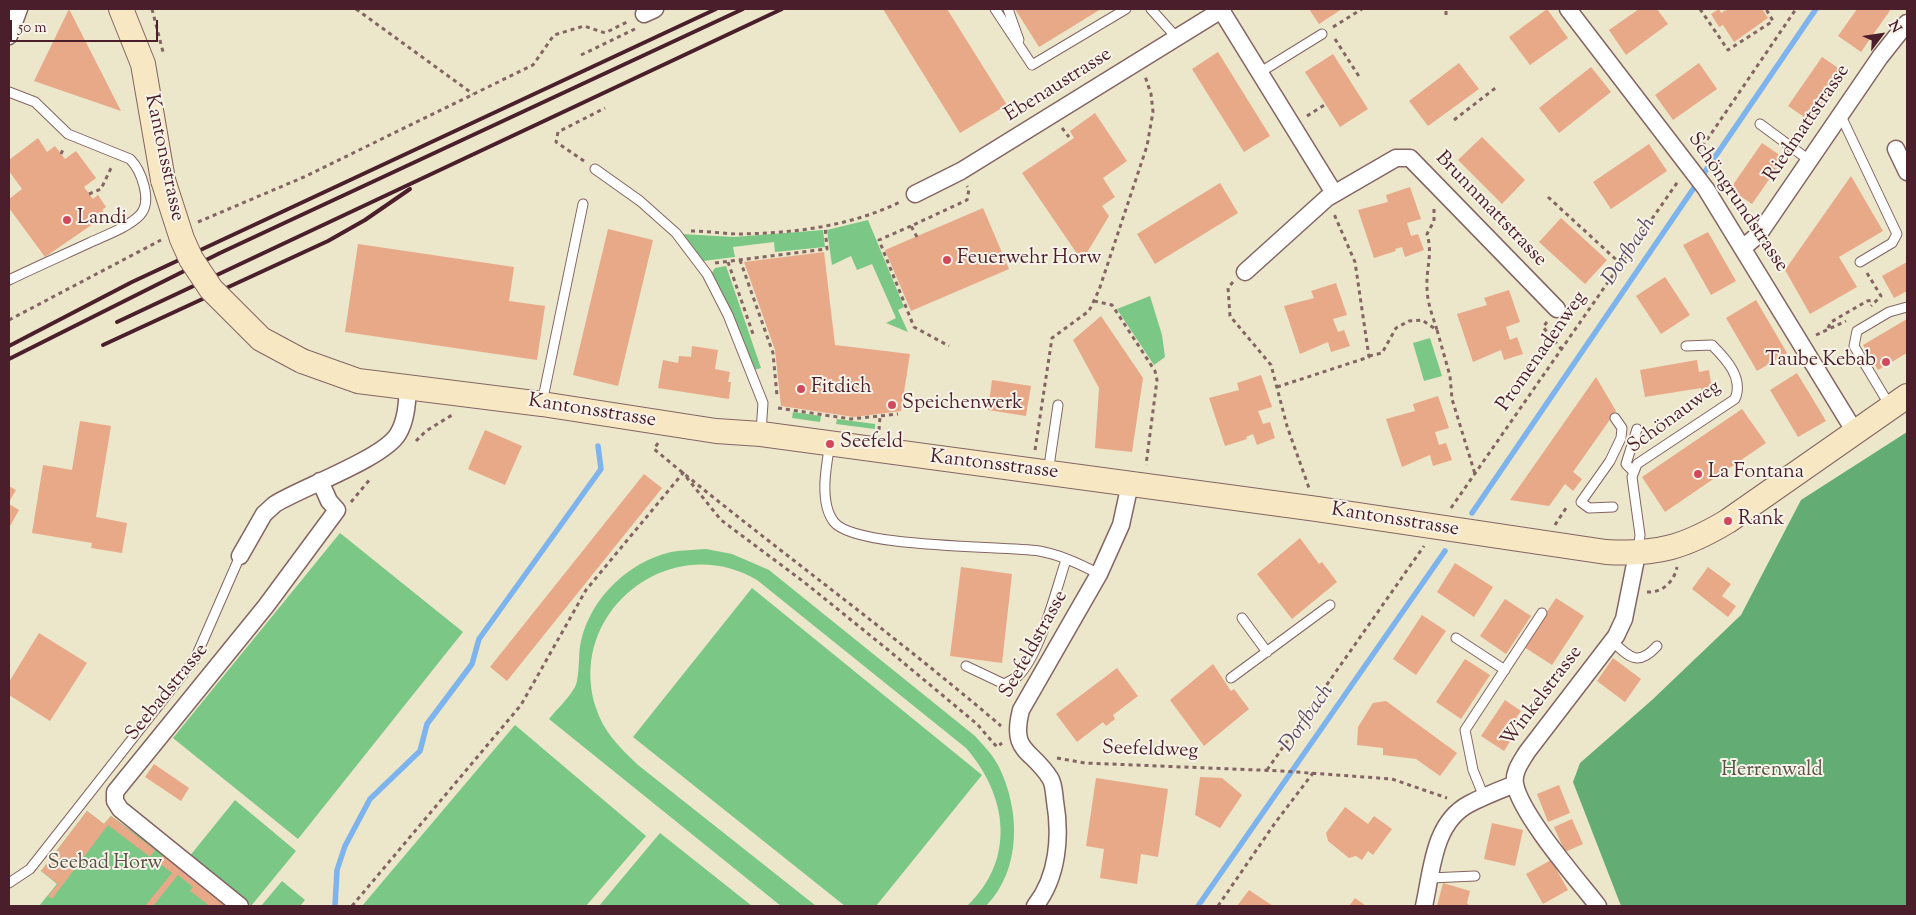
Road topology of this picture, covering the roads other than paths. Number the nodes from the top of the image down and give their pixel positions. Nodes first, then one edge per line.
1 (20, 9) edge
2 (121, 9) edge
3 (994, 9) edge
4 (1008, 9) edge
5 (1126, 9) edge
6 (1151, 9) edge
7 (1222, 9) edge
8 (1568, 9) edge
9 (1907, 23) edge
10 (1326, 32) road end
11 (9, 36) edge
12 (1177, 38) junction
13 (1021, 48) junction
14 (1260, 73) junction
15 (9, 92) edge
16 (1840, 113) junction
17 (1760, 124) dead end
18 (1896, 149) dead end
19 (1809, 160) junction
20 (595, 169) road end
21 (1907, 172) edge
22 (915, 194) road end
23 (1333, 202) junction
24 (582, 204) dead end
25 (1743, 248) junction
26 (1860, 262) road end
27 (1245, 272) road end
28 (9, 280) edge
29 (1907, 307) edge
30 (1557, 309) road end
31 (1686, 346) dead end
32 (408, 389) junction
33 (1899, 402) edge
34 (542, 404) junction
35 (1058, 405) dead end
36 (1615, 418) dead end
37 (1637, 430) dead end
38 (1855, 432) junction
39 (761, 434) junction
40 (830, 444) junction
41 (1610, 460) junction
42 (1041, 466) junction
43 (1630, 467) junction
44 (1137, 479) junction
45 (320, 481) junction
46 (1613, 507) dead end
47 (1637, 554) junction
48 (240, 556) joint
49 (1066, 560) junction
50 (1099, 574) junction
51 (1330, 605) dead end
52 (1542, 613) dead end
53 (1242, 618) dead end
54 (1456, 638) dead end
55 (1612, 641) junction
56 (1657, 646) dead end
57 (1267, 652) junction
58 (966, 666) dead end
59 (1505, 670) junction
60 (1231, 678) dead end
61 (1515, 784) junction
62 (1484, 798) junction
63 (1475, 876) dead end
64 (1430, 878) junction
65 (9, 883) edge
66 (240, 906) edge
67 (1035, 906) edge
68 (1424, 906) edge
69 (1598, 906) edge

1 - 11 street
2 - 32 main road, Kantonsstrasse, bridge
3 - 13 lane
4 - 13 lane
5 - 13 lane
6 - 12 lane
7 - 12 street, Ebenaustrasse
7 - 14 street
8 - 25 street, Schöngrundstrasse
9 - 16 street, Riedmattstrasse
10 - 14 lane
12 - 22 street, Ebenaustrasse
14 - 23 street
15 - 28 lane
16 - 19 street, Riedmattstrasse
16 - 26 lane
17 - 19 lane
18 - 21 street
19 - 25 street, Riedmattstrasse
20 - 39 lane
23 - 27 street, Brunnmattstrasse
23 - 30 street, Brunnmattstrasse
24 - 34 lane
25 - 38 street, Schöngrundstrasse
29 - 33 lane
31 - 43 lane, Schönauweg
32 - 34 main road, Kantonsstrasse
32 - 45 street, Seebadstrasse
33 - 38 main road, Kantonsstrasse
34 - 39 main road, Kantonsstrasse
35 - 42 lane
36 - 41 lane
37 - 43 lane
38 - 47 main road, Kantonsstrasse
39 - 40 main road, Kantonsstrasse
40 - 42 main road, Kantonsstrasse
40 - 49 lane
41 - 43 lane
41 - 46 lane
42 - 44 main road, Kantonsstrasse
43 - 47 lane, Schönauweg
44 - 47 main road, Kantonsstrasse
44 - 50 street, Seefeldstrasse
45 - 48 street, Seebadstrasse
45 - 66 street, Seebadstrasse
47 - 55 street, Winkelstrasse
48 - 65 lane, Seebadstrasse
49 - 50 lane
49 - 58 lane
50 - 67 street, Seefeldstrasse
51 - 57 lane
52 - 59 lane
53 - 57 lane
54 - 59 lane
55 - 56 lane
55 - 61 street, Winkelstrasse
57 - 60 lane
59 - 62 lane
61 - 62 street
61 - 69 street
62 - 64 street
63 - 64 lane
64 - 68 street

